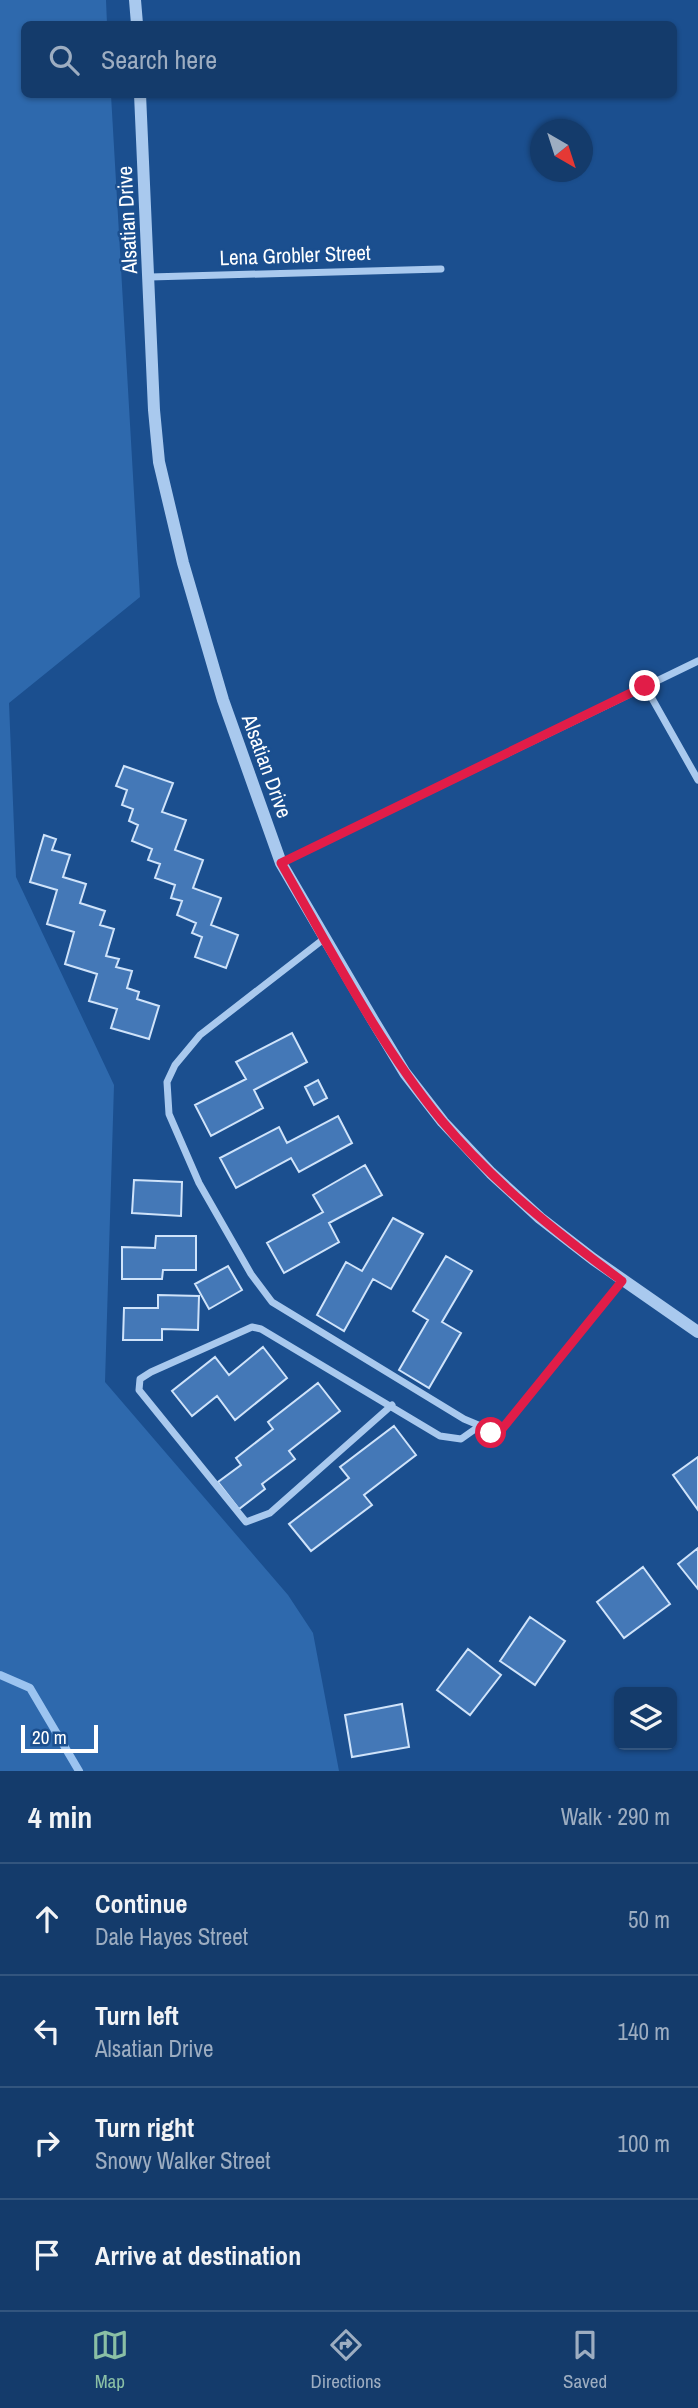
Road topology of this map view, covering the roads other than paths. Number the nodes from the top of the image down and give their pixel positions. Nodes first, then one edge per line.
1 (135, 0) edge
2 (136, 21) edge
3 (140, 98) edge
4 (441, 269) dead end
5 (150, 277) junction
6 (698, 661) edge
7 (645, 686) junction
8 (698, 780) edge
9 (281, 863) junction
10 (325, 938) junction
11 (622, 1281) junction
12 (698, 1332) edge
13 (392, 1405) junction
14 (478, 1427) junction

1 - 2 street
3 - 5 street, Alsatian Drive
4 - 5 street, Lena Grobler Street
5 - 9 street, Alsatian Drive
6 - 7 street
7 - 8 street
7 - 9 street
9 - 10 street, Alsatian Drive
10 - 11 street, Alsatian Drive
10 - 14 street
11 - 12 street, Alsatian Drive
11 - 14 street
13 - 13 street
13 - 14 street

